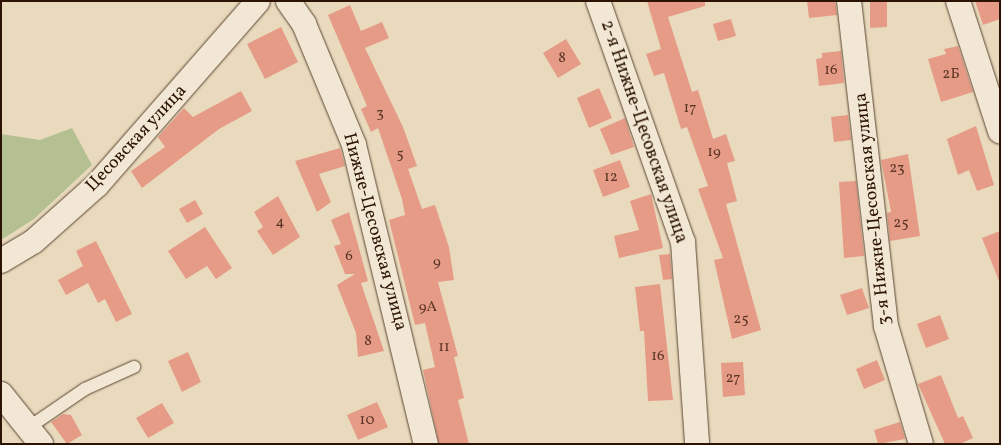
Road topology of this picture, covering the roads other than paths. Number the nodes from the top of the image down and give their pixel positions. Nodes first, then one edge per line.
1 (258, 1) edge
2 (288, 1) edge
3 (598, 1) edge
4 (849, 1) edge
5 (958, 1) edge
6 (1000, 131) edge
7 (1, 261) edge
8 (134, 367) dead end
9 (1, 394) edge
10 (34, 436) edge
11 (426, 444) edge
12 (697, 444) edge
13 (921, 444) edge

1 - 7 street, Цесовская улица
2 - 11 street, Нижне-Цесовская улица
3 - 12 street, 2-я Нижне-Цесовская улица
4 - 13 street, 3-я Нижне-Цесовская улица
5 - 6 street
8 - 10 lane
9 - 10 street

